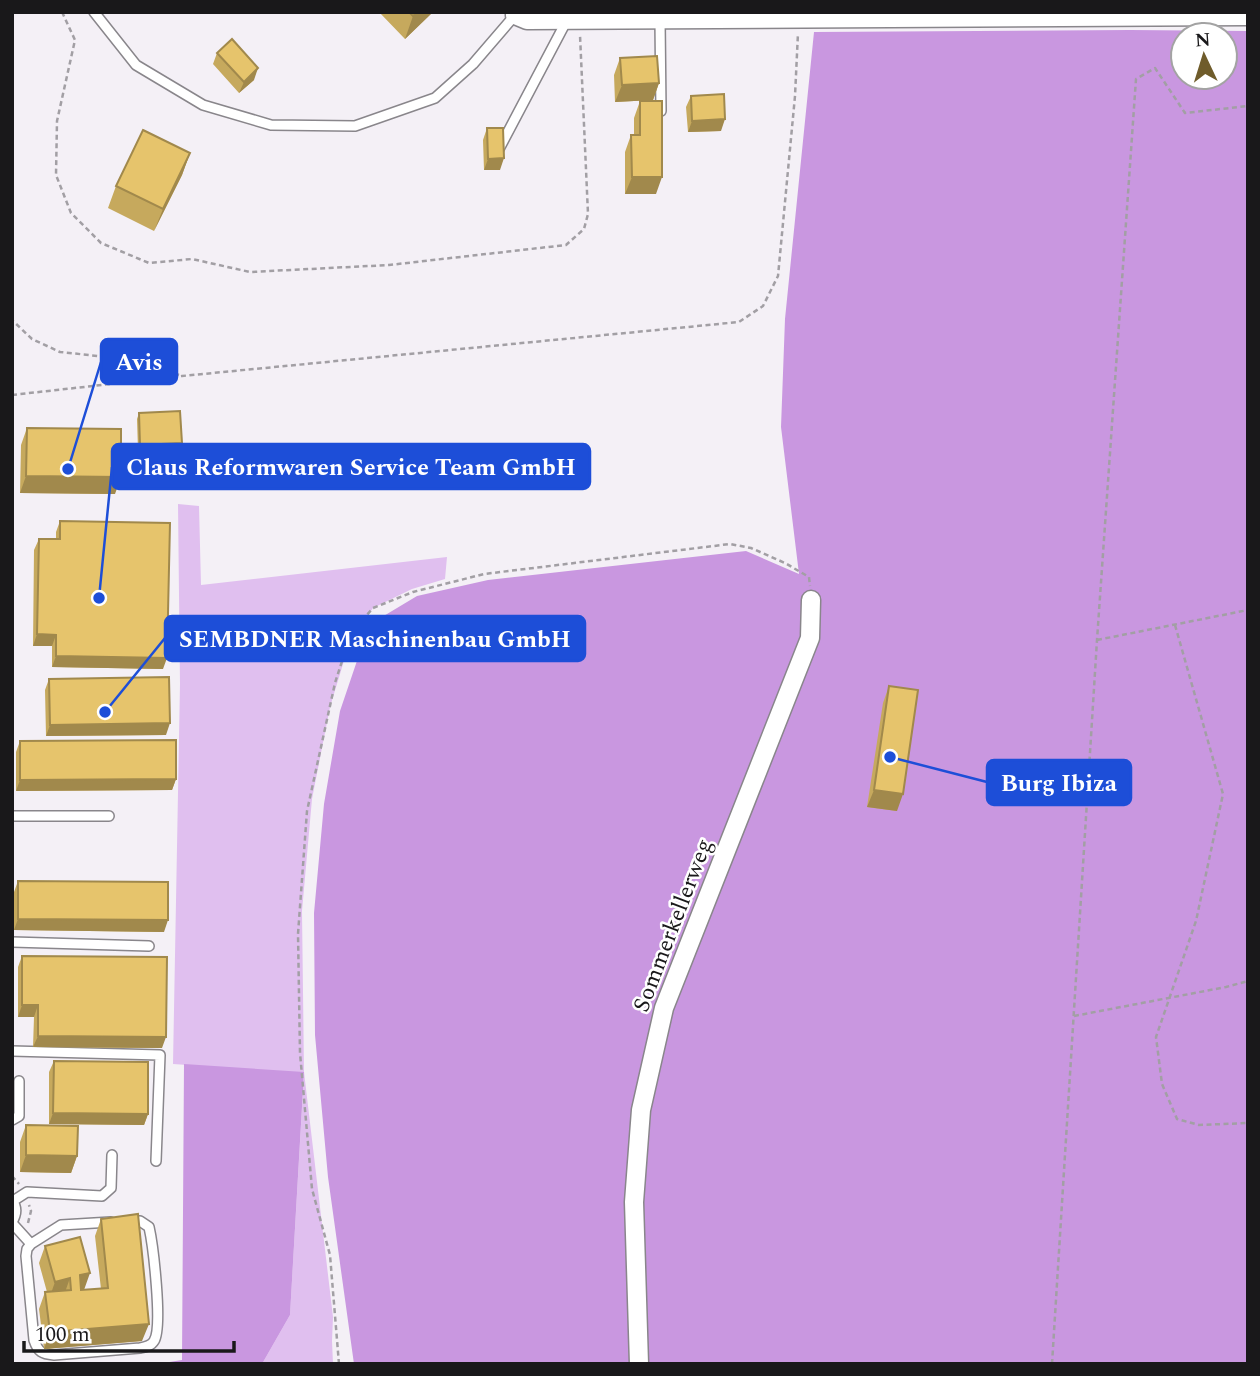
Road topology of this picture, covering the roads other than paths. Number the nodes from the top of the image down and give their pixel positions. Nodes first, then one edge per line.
1 (94, 12) edge
2 (516, 14) edge
3 (752, 16) edge
4 (1248, 16) edge
5 (573, 20) junction
6 (660, 20) junction
7 (661, 116) edge
8 (499, 149) edge
9 (811, 600) road end
10 (12, 816) edge
11 (109, 816) dead end
12 (12, 942) edge
13 (149, 946) dead end
14 (12, 1051) edge
15 (19, 1081) dead end
16 (12, 1120) edge
17 (112, 1155) dead end
18 (156, 1161) dead end
19 (13, 1200) edge
20 (12, 1223) edge
21 (31, 1244) junction
22 (639, 1364) edge

1 - 2 lane
2 - 5 street
3 - 4 street
3 - 6 street
5 - 6 street
5 - 8 lane
6 - 7 lane
9 - 22 street, Sommerkellerweg
10 - 11 lane
12 - 13 lane
14 - 18 lane
15 - 16 lane
17 - 19 lane
19 - 20 lane
20 - 21 lane
21 - 21 lane

